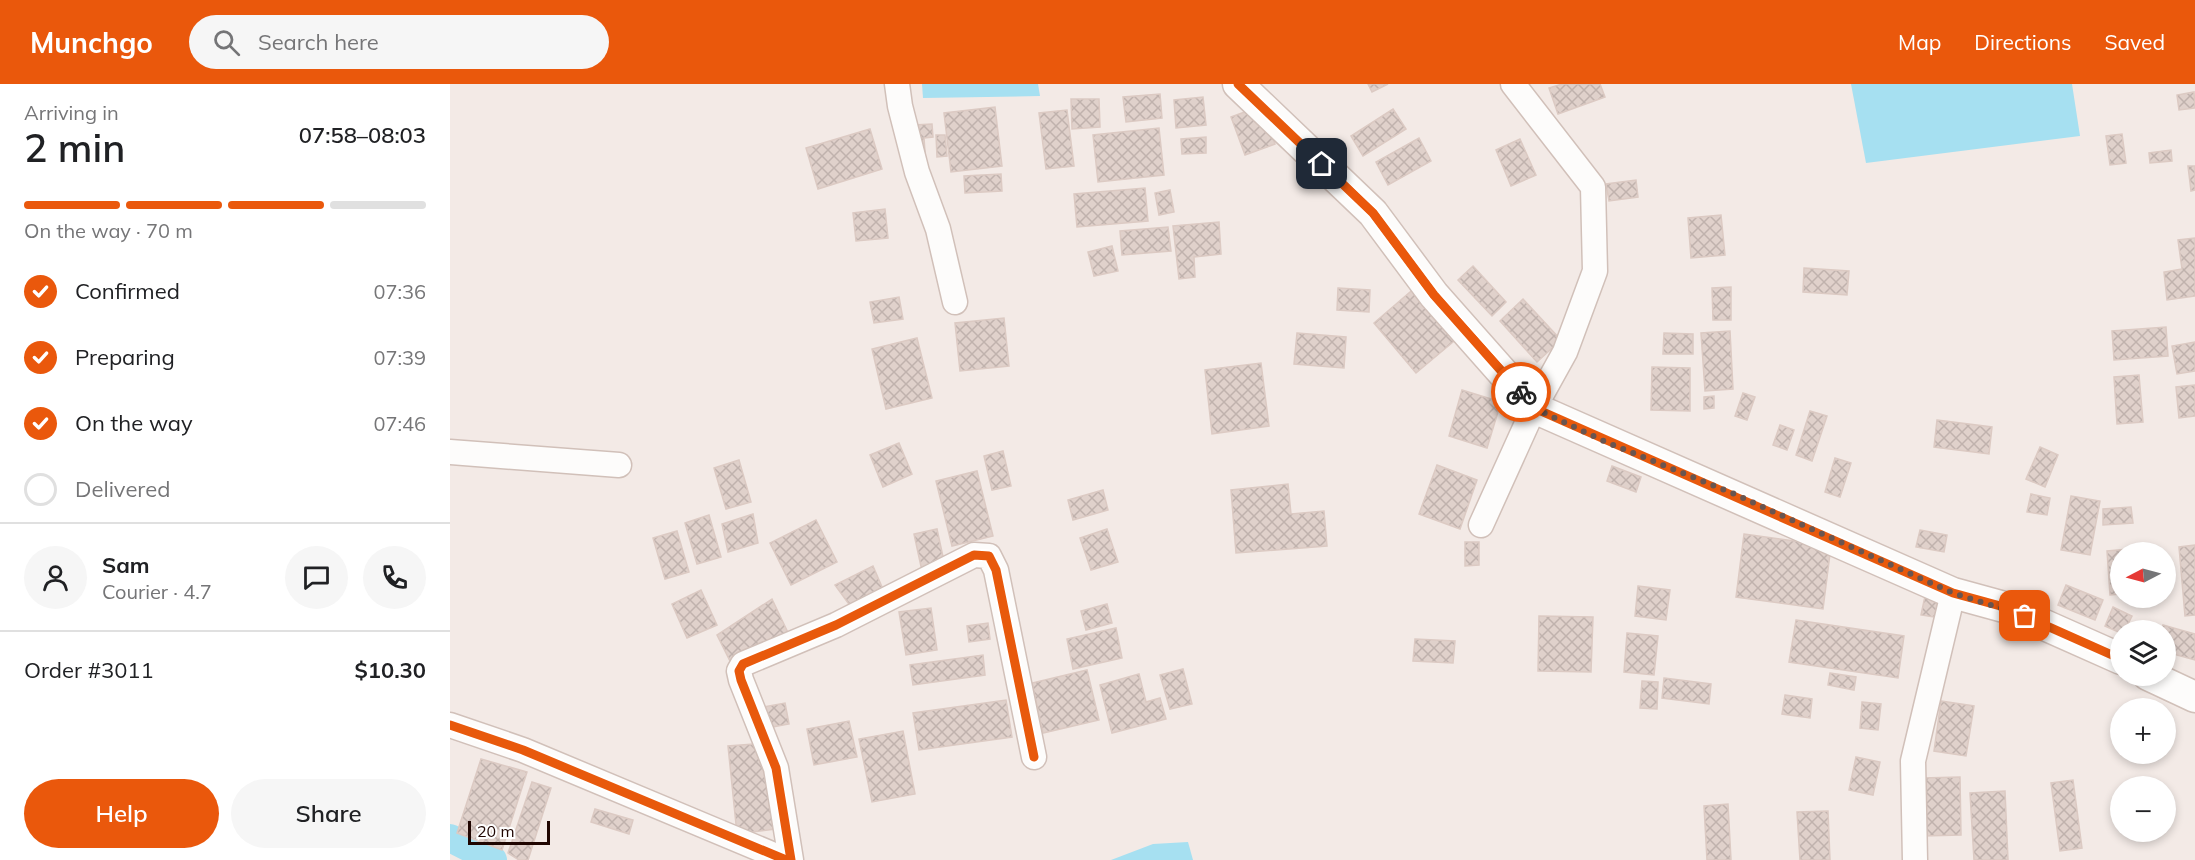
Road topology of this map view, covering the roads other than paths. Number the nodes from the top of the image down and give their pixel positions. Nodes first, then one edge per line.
1 (897, 84) edge
2 (1238, 84) edge
3 (1513, 84) edge
4 (955, 302) dead end
5 (1534, 408) junction
6 (450, 452) edge
7 (619, 465) dead end
8 (1481, 525) dead end
9 (1953, 593) junction
10 (2110, 654) edge
11 (2172, 686) edge
12 (2195, 697) edge
13 (450, 725) edge
14 (1034, 757) dead end
15 (786, 860) edge
16 (791, 860) edge
17 (1915, 860) edge

1 - 4 street
2 - 5 street
3 - 5 street
5 - 8 street
5 - 9 street
6 - 7 street
9 - 10 street
9 - 17 street
11 - 12 street
13 - 15 street
14 - 16 street

